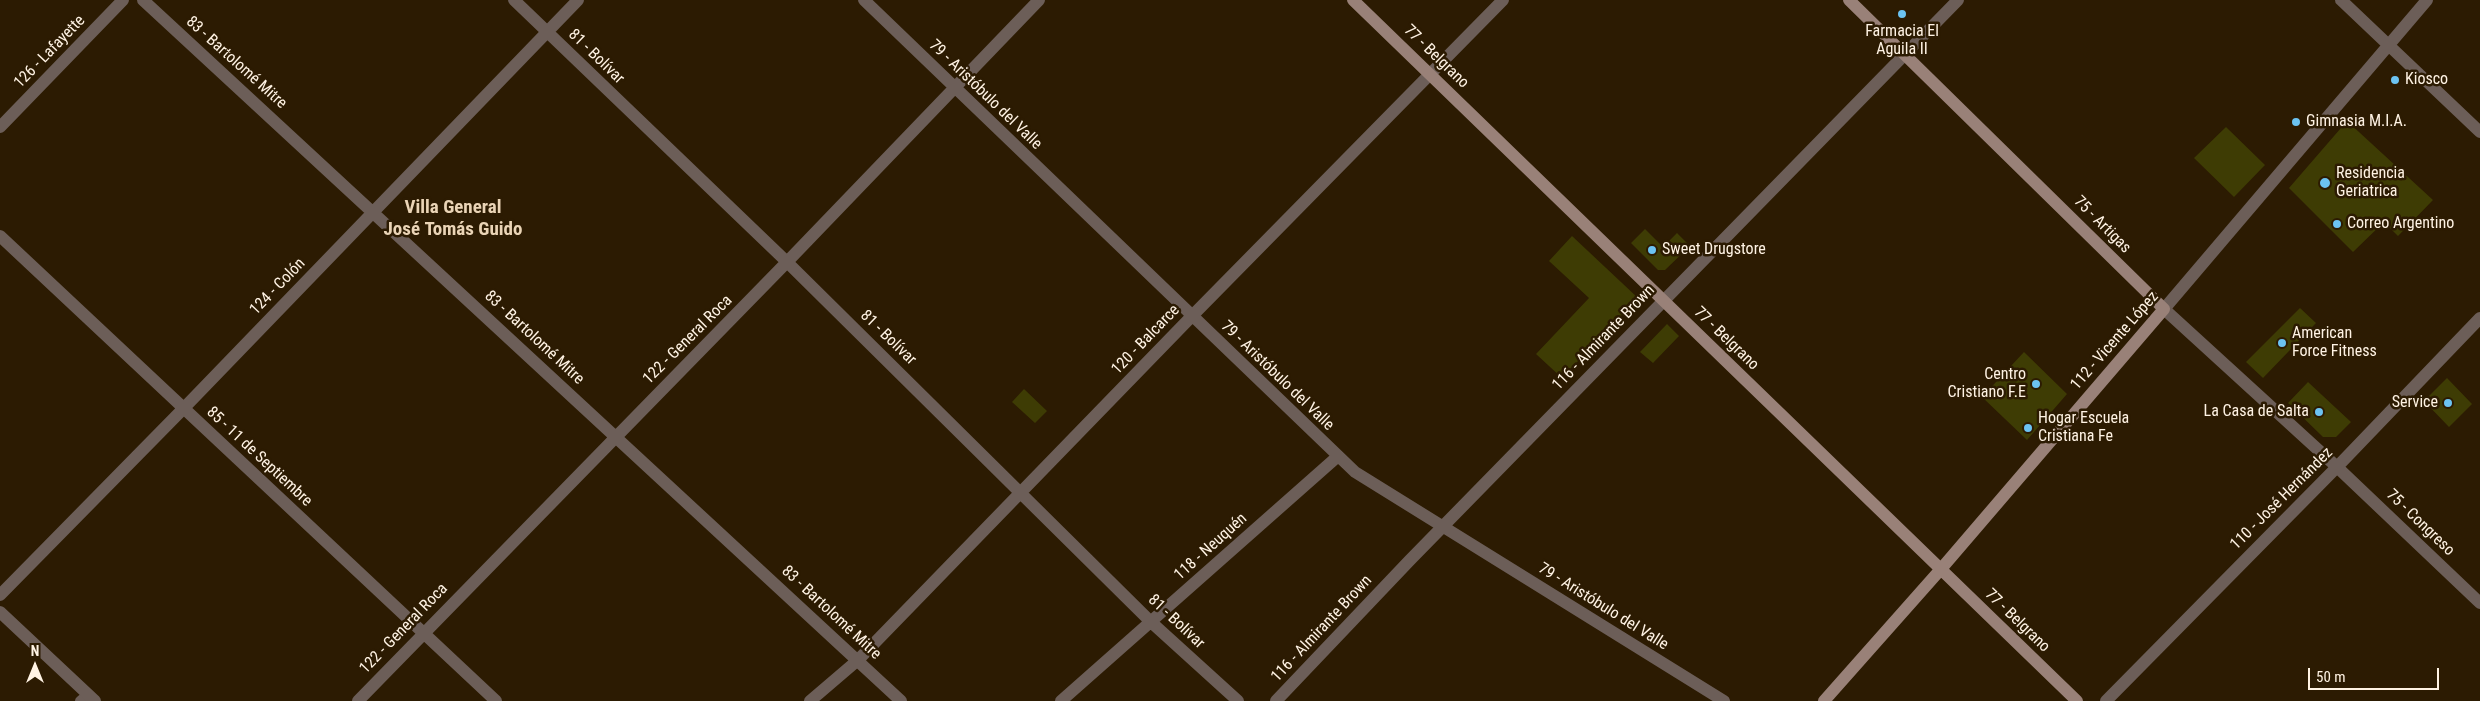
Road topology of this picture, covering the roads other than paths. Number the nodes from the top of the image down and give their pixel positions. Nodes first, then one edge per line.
1 (124, 0) edge
2 (143, 0) edge
3 (514, 0) edge
4 (578, 0) edge
5 (864, 0) edge
6 (1039, 0) edge
7 (1354, 0) edge
8 (1503, 0) edge
9 (1849, 0) edge
10 (1958, 0) edge
11 (2341, 0) edge
12 (2427, 0) edge
13 (547, 33) junction
14 (2388, 46) junction
15 (1905, 54) junction
16 (1431, 74) junction
17 (954, 88) junction
18 (0, 127) edge
19 (2480, 132) edge
20 (373, 211) junction
21 (0, 236) edge
22 (787, 262) junction
23 (1663, 300) junction
24 (2164, 309) junction
25 (1192, 316) junction
26 (2480, 318) edge
27 (183, 409) junction
28 (616, 436) junction
29 (1337, 457) junction
30 (2337, 467) junction
31 (1021, 492) junction
32 (1443, 528) junction
33 (1940, 570) junction
34 (0, 595) edge
35 (2480, 603) edge
36 (0, 612) edge
37 (1151, 622) junction
38 (423, 633) junction
39 (858, 660) junction
40 (88, 699) edge
41 (358, 701) edge
42 (496, 701) edge
43 (810, 701) edge
44 (901, 701) edge
45 (1061, 701) edge
46 (1238, 701) edge
47 (1276, 701) edge
48 (1724, 701) edge
49 (1824, 701) edge
50 (2077, 701) edge
51 (2106, 701) edge

1 - 18 street, 126 - Lafayette
2 - 20 street, 83 - Bartolomé Mitre
3 - 13 street, 81 - Bolívar
4 - 13 street, 124 - Colón
5 - 17 street, 79 - Aristóbulo del Valle
6 - 17 street, 122 - General Roca
7 - 16 street, 77 - Belgrano
8 - 16 street, 120 - Balcarce
9 - 15 street, 75 - Artigas
10 - 15 street, 116 - Almirante Brown
11 - 14 street
12 - 14 street, 112 - Vicente López
13 - 20 street, 124 - Colón
13 - 22 street, 81 - Bolívar
14 - 19 street
14 - 24 street, 112 - Vicente López
15 - 23 street, 116 - Almirante Brown
15 - 24 street, 75 - Artigas
16 - 23 street, 77 - Belgrano
16 - 25 street, 120 - Balcarce
17 - 22 street, 122 - General Roca
17 - 25 street, 79 - Aristóbulo del Valle
20 - 27 street, 124 - Colón
20 - 28 street, 83 - Bartolomé Mitre
21 - 27 street, 85 - 11 de Septiembre
22 - 28 street, 122 - General Roca
22 - 31 street, 81 - Bolívar
23 - 32 street, 116 - Almirante Brown
23 - 33 street, 77 - Belgrano
24 - 30 street, 75 - Artigas
24 - 33 street, 112 - Vicente López
25 - 29 street, 79 - Aristóbulo del Valle
25 - 31 street, 120 - Balcarce
26 - 30 street, 110 - José Hernández
27 - 34 street, 124 - Colón
27 - 38 street, 85 - 11 de Septiembre
28 - 38 street, 122 - General Roca
28 - 39 street, 83 - Bartolomé Mitre
29 - 32 street, 79 - Aristóbulo del Valle
29 - 37 street, 118 - Neuquén
30 - 35 street, 75 - Congreso
30 - 51 street, 110 - José Hernández
31 - 37 street, 81 - Bolívar
31 - 39 street, 120 - Balcarce
32 - 47 street, 116 - Almirante Brown
32 - 48 street, 79 - Aristóbulo del Valle
33 - 49 street, 112 - Vicente López
33 - 50 street, 77 - Belgrano
36 - 40 street
37 - 45 street, 118 - Neuquén
37 - 46 street, 81 - Bolívar
38 - 41 street, 122 - General Roca
38 - 42 street, 85 - 11 de Septiembre
39 - 43 street, 120 - Balcarce
39 - 44 street, 83 - Bartolomé Mitre

